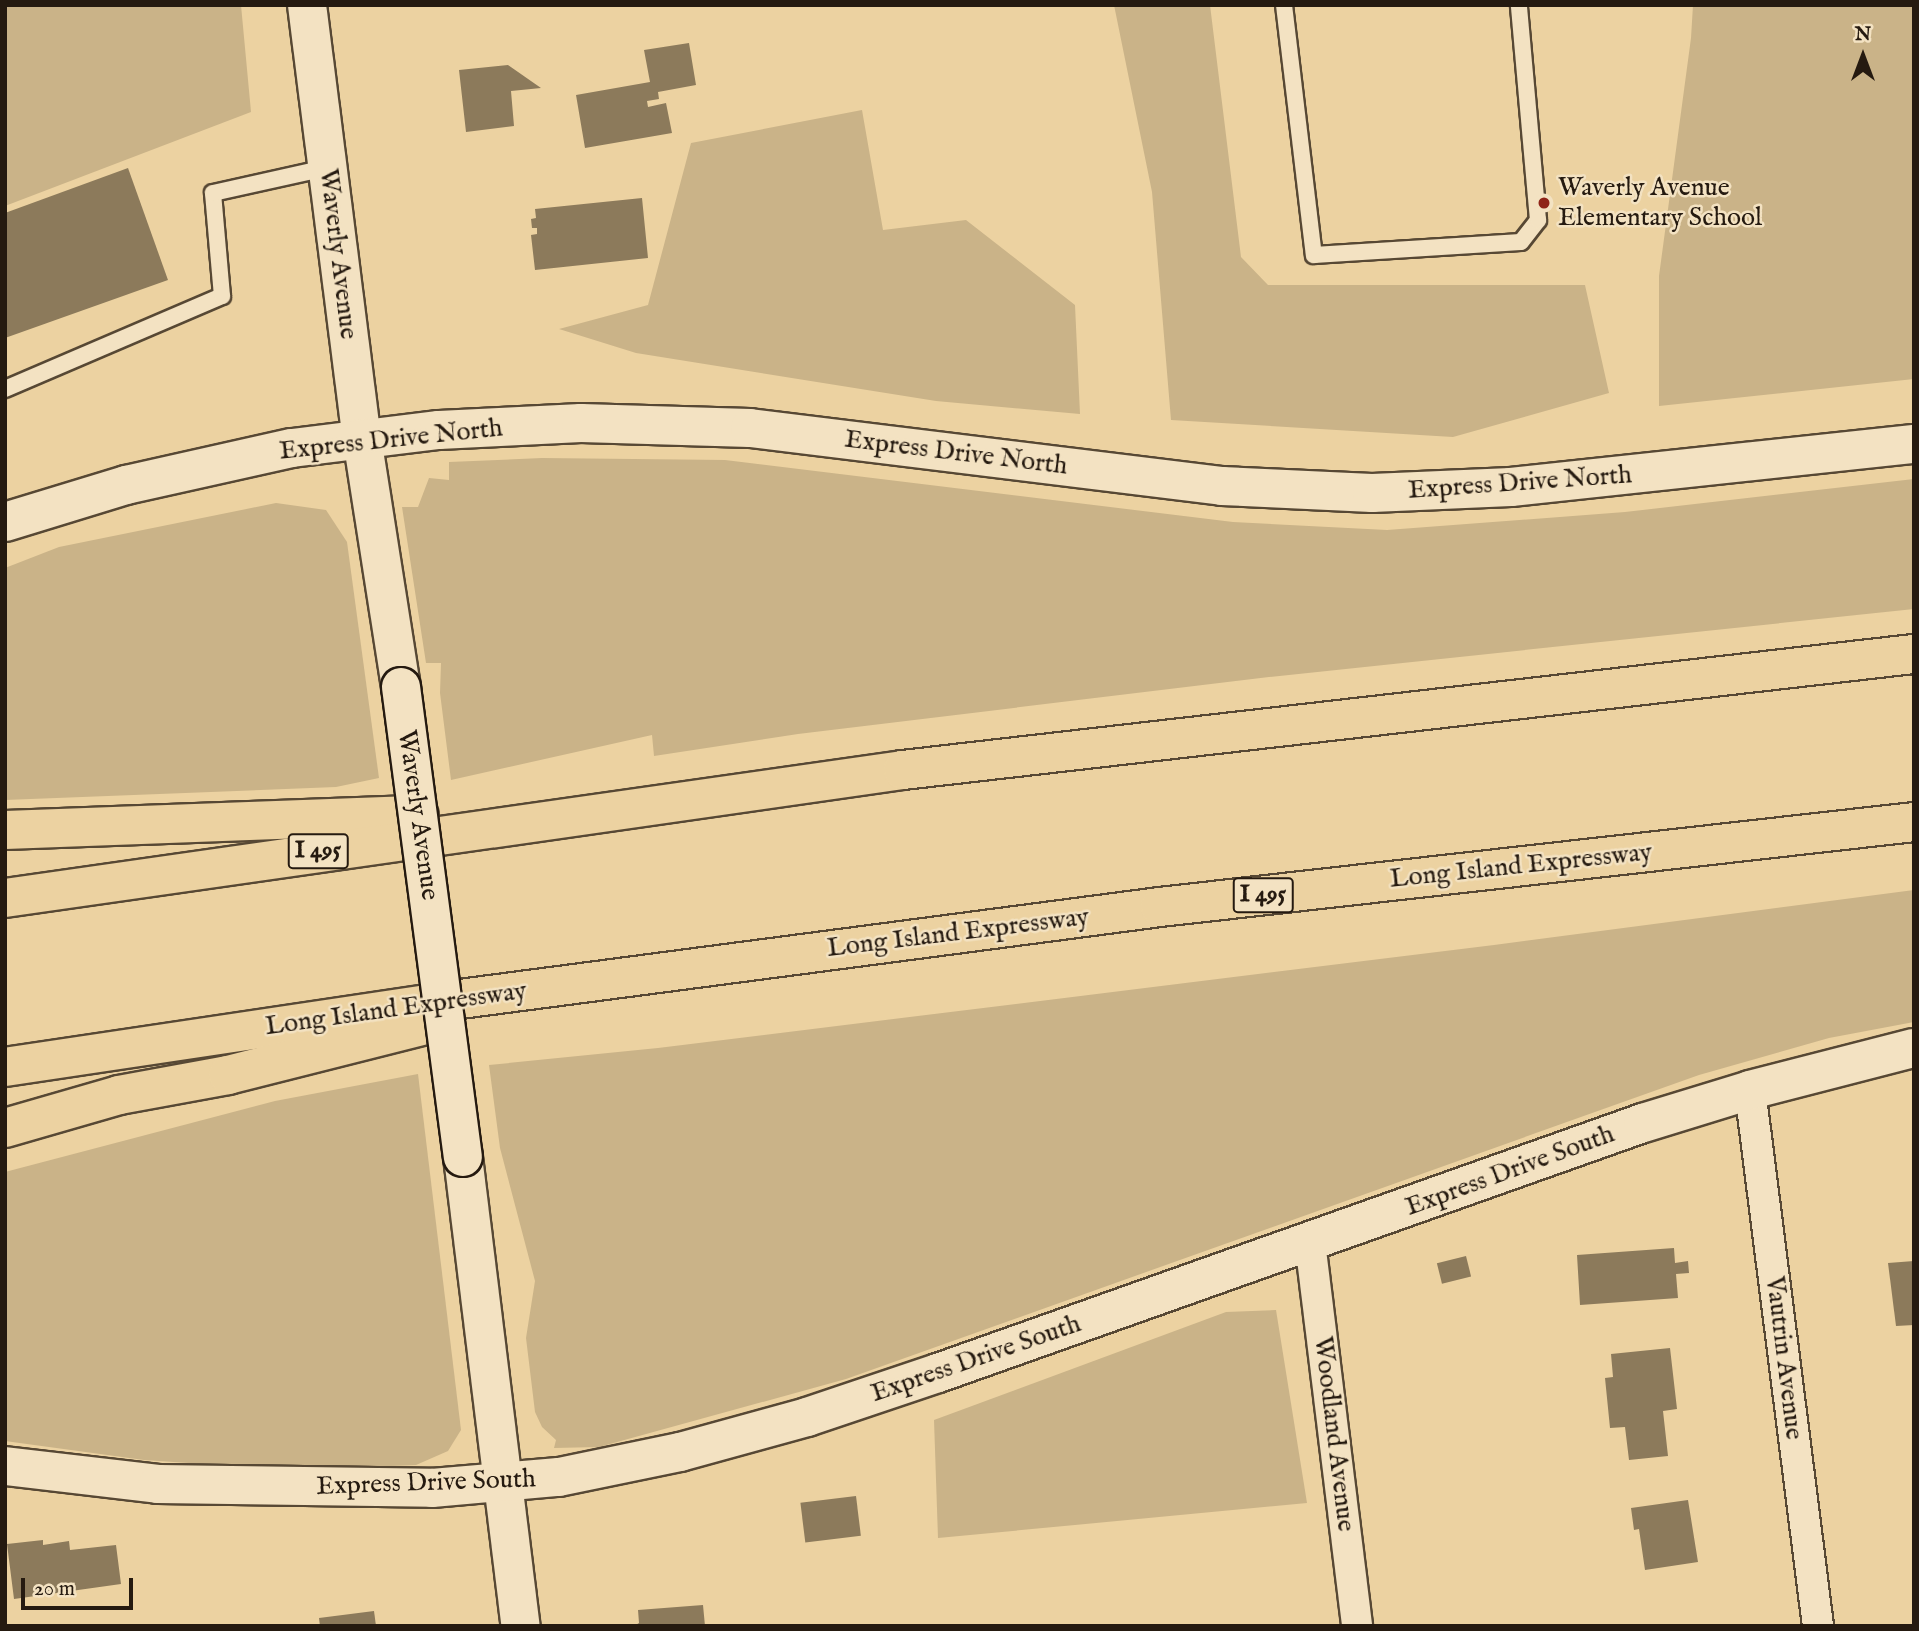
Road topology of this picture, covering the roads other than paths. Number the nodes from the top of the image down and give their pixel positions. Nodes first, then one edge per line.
1 (307, 5) edge
2 (1284, 5) edge
3 (1519, 5) edge
4 (327, 168) junction
5 (5, 389) edge
6 (362, 438) junction
7 (1914, 444) edge
8 (5, 522) edge
9 (1914, 654) edge
10 (631, 807) junction
11 (1914, 822) edge
12 (5, 830) edge
13 (5, 898) edge
14 (614, 978) junction
15 (1914, 1048) edge
16 (5, 1067) edge
17 (1750, 1090) junction
18 (5, 1128) edge
19 (1310, 1242) junction
20 (5, 1466) edge
21 (501, 1483) junction
22 (520, 1626) edge
23 (1357, 1626) edge
24 (1818, 1626) edge

1 - 4 main road, Waverly Avenue
2 - 3 lane
4 - 5 lane
4 - 6 main road, Waverly Avenue
6 - 7 main road, Express Drive North
6 - 8 main road, Express Drive North
6 - 21 main road, Waverly Avenue, bridge
9 - 10 highway, I 495
10 - 12 highway
10 - 13 highway, I 495
11 - 14 highway, Long Island Expressway / I 495
14 - 16 highway, Long Island Expressway / I 495
14 - 18 highway
15 - 17 main road, Express Drive South
17 - 19 main road, Express Drive South
17 - 24 street, Vautrin Avenue
19 - 21 main road, Express Drive South
19 - 23 street, Woodland Avenue
20 - 21 main road, Express Drive South
21 - 22 main road, Waverly Avenue

